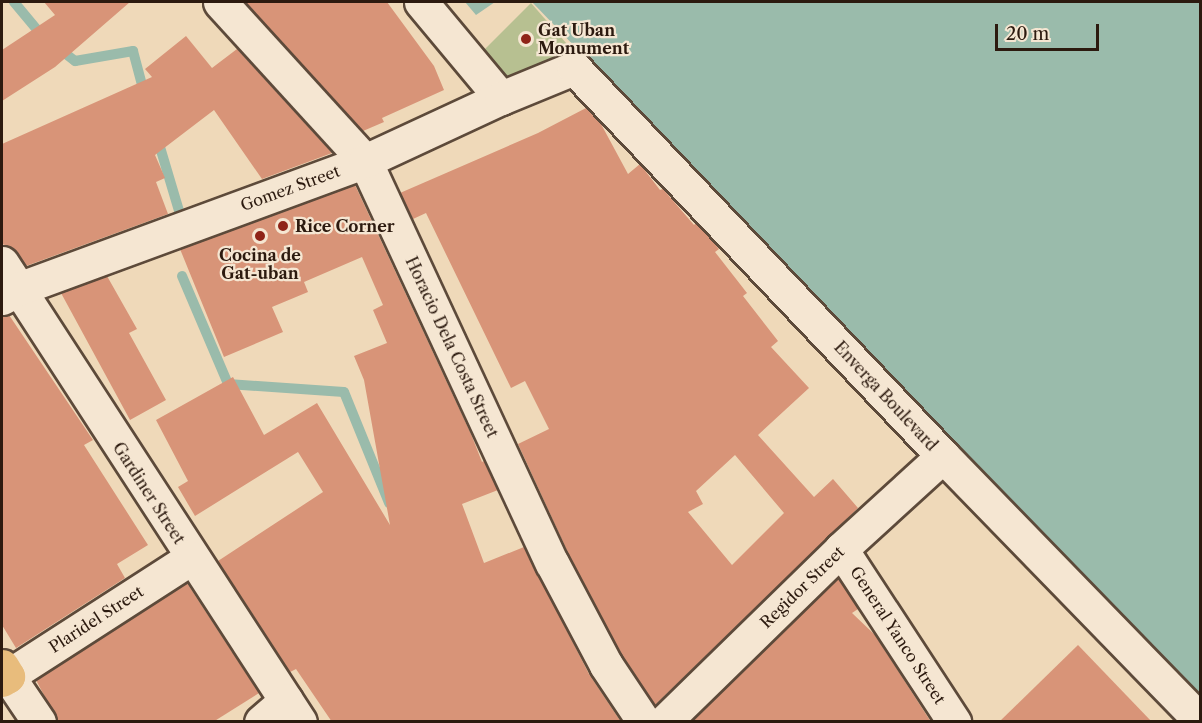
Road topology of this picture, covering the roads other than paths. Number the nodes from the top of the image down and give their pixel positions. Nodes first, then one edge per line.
1 (219, 2) edge
2 (422, 2) edge
3 (574, 68) joint
4 (501, 98) junction
5 (365, 161) junction
6 (7, 283) edge
7 (943, 456) junction
8 (841, 549) junction
9 (191, 558) junction
10 (4, 674) edge
11 (293, 711) edge
12 (1200, 720) edge
13 (39, 722) edge
14 (261, 722) edge
15 (644, 722) edge
16 (664, 722) edge
17 (954, 722) edge

1 - 5 street, Horacio Dela Costa Street
2 - 4 street
3 - 4 street, Gomez Street
3 - 7 street, Enverga Boulevard
4 - 5 street, Gomez Street
5 - 6 street, Gomez Street
5 - 15 street, Horacio Dela Costa Street
6 - 9 street, Gardiner Street
7 - 8 street, Regidor Street
7 - 12 street, Enverga Boulevard
8 - 16 street, Regidor Street
8 - 17 street, General Yanco Street
9 - 10 street, Plaridel Street
9 - 11 street, Gardiner Street
10 - 13 street
11 - 14 street

